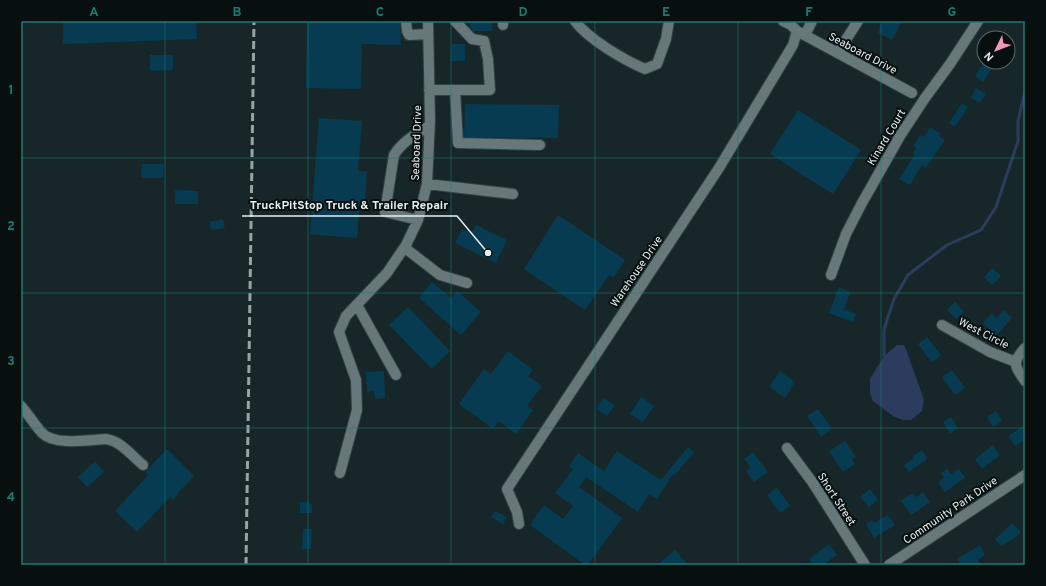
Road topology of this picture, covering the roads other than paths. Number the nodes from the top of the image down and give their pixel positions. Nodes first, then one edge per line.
1 (406, 21) edge
2 (428, 21) edge
3 (455, 21) edge
4 (575, 21) edge
5 (669, 21) edge
6 (783, 21) edge
7 (812, 21) edge
8 (858, 21) edge
9 (978, 21) edge
10 (801, 33) junction
11 (428, 34) junction
12 (838, 52) junction
13 (429, 90) junction
14 (455, 90) junction
15 (912, 93) dead end
16 (429, 126) junction
17 (540, 145) dead end
18 (427, 184) junction
19 (513, 194) dead end
20 (418, 220) junction
21 (405, 248) junction
22 (831, 275) dead end
23 (467, 283) dead end
24 (357, 305) junction
25 (942, 325) dead end
26 (1025, 348) edge
27 (1016, 362) junction
28 (396, 375) dead end
29 (1025, 381) edge
30 (21, 406) edge
31 (787, 448) dead end
32 (143, 466) dead end
33 (340, 473) dead end
34 (1025, 475) edge
35 (519, 524) dead end
36 (865, 565) edge
37 (889, 565) edge

1 - 11 street
2 - 11 street, Seaboard Drive
3 - 14 street
4 - 5 street
6 - 10 street, Seaboard Drive
7 - 10 street
8 - 12 street
9 - 22 street, Kinard Court
10 - 12 street, Seaboard Drive
10 - 35 street, Warehouse Drive
11 - 13 street, Seaboard Drive
12 - 15 street, Seaboard Drive
13 - 14 street
13 - 16 street, Seaboard Drive
14 - 17 street
16 - 18 street, Seaboard Drive
16 - 20 street
18 - 19 street
18 - 20 street, Seaboard Drive
20 - 21 street, Seaboard Drive
21 - 23 street
21 - 24 street, Seaboard Drive
24 - 28 street
24 - 33 street, Seaboard Drive
25 - 27 street, West Circle
26 - 27 street
27 - 29 street
30 - 32 street
31 - 36 street, Short Street
34 - 37 street, Community Park Drive

